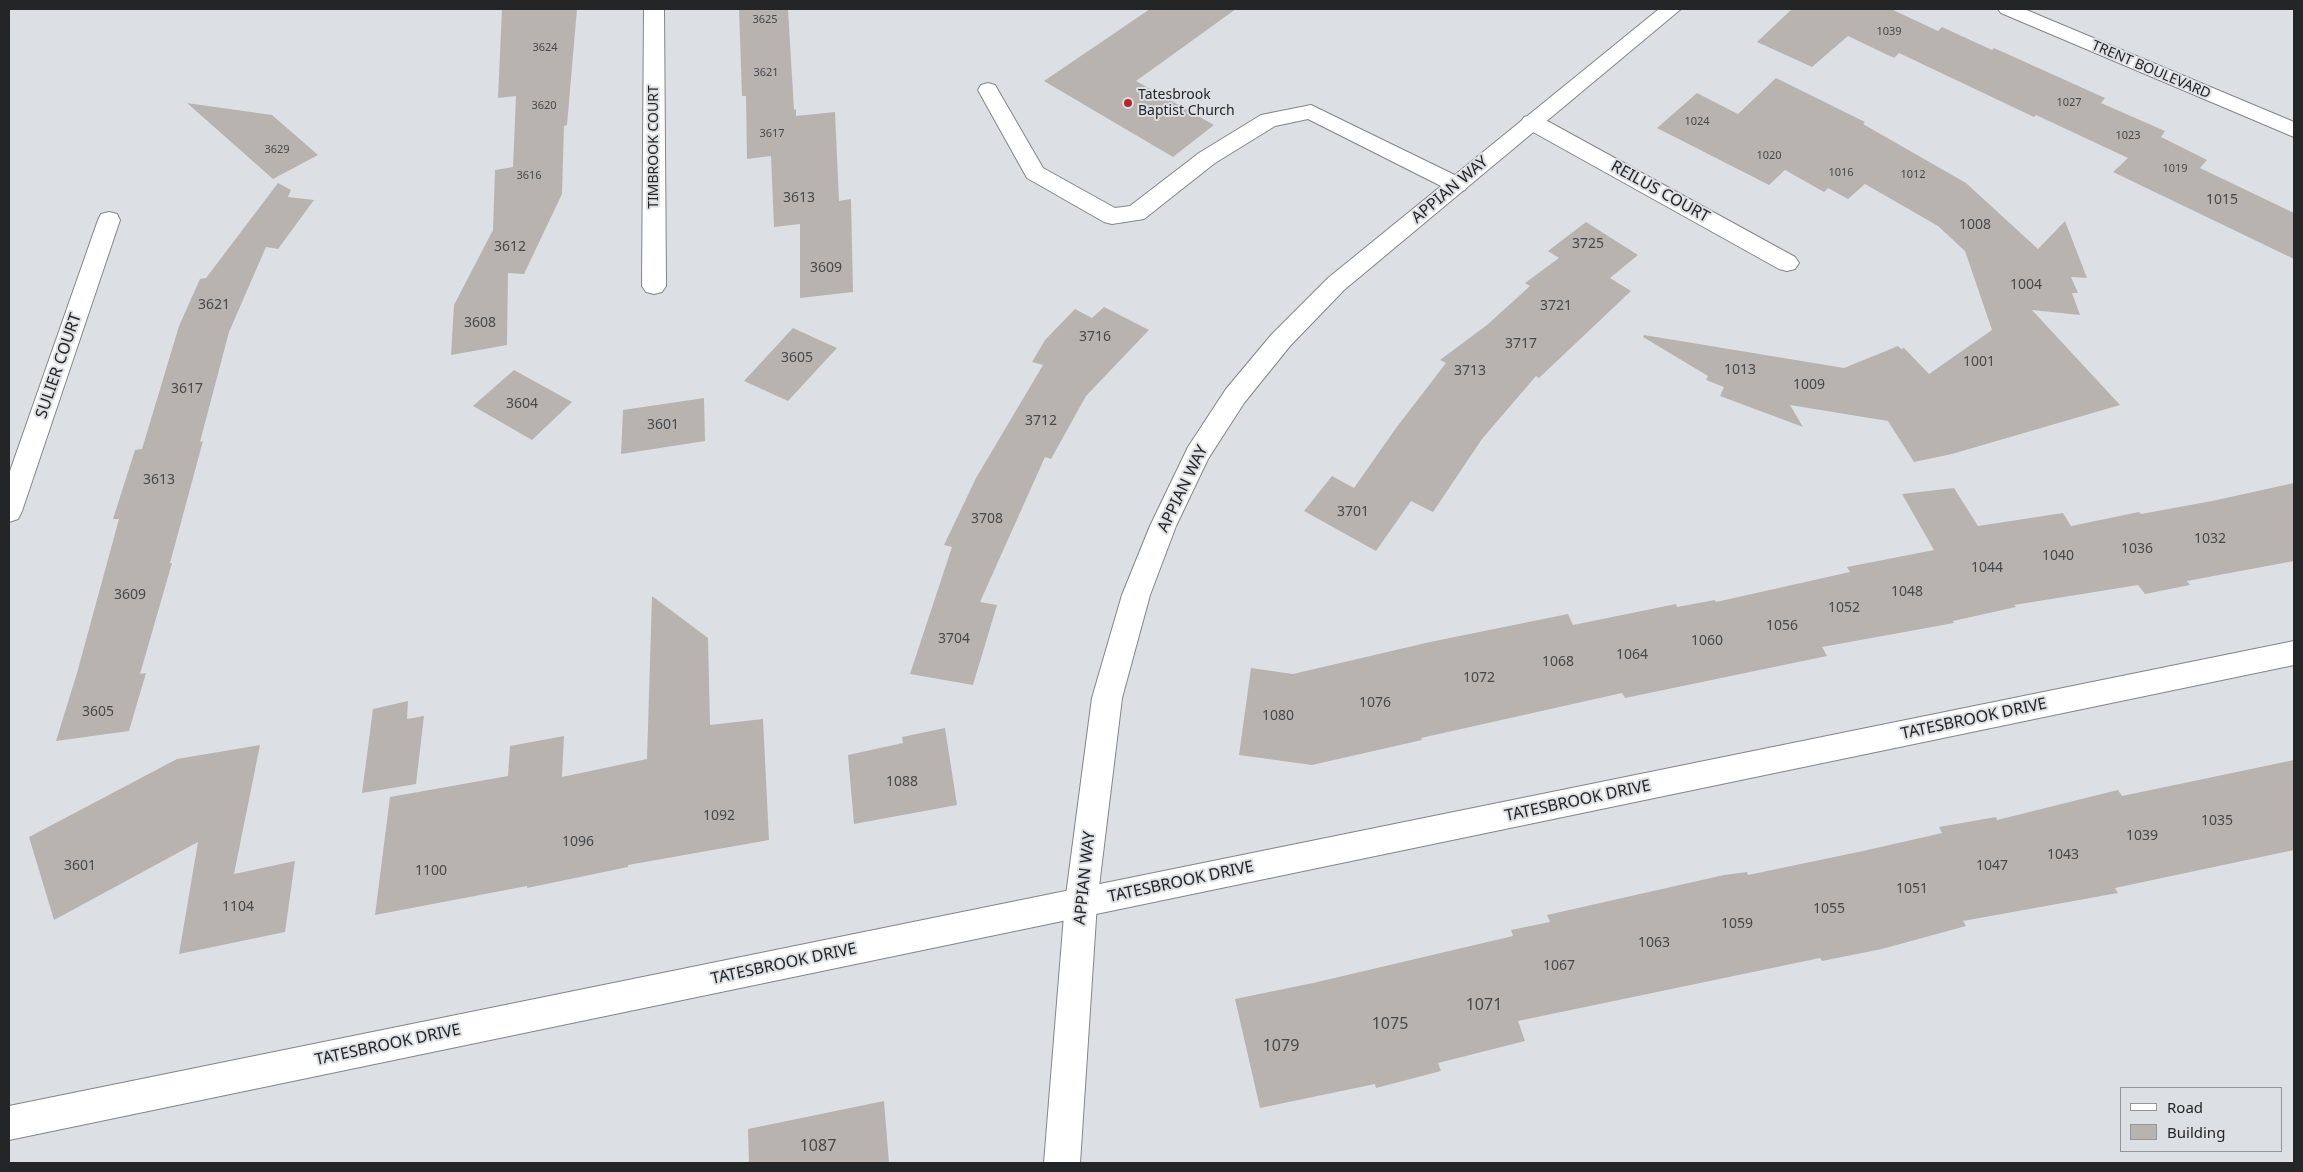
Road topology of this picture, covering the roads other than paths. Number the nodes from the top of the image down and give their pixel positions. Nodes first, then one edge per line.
1 (654, 9) edge
2 (1671, 9) edge
3 (2008, 9) edge
4 (988, 90) dead end
5 (1532, 122) junction
6 (2294, 130) edge
7 (1457, 185) junction
8 (109, 220) dead end
9 (1787, 263) dead end
10 (654, 286) dead end
11 (9, 511) edge
12 (2294, 653) edge
13 (1081, 903) junction
14 (9, 1123) edge
15 (1062, 1163) edge

1 - 10 street, TIMBROOK COURT
2 - 5 street, APPIAN WAY
3 - 6 street, TRENT BOULEVARD
4 - 7 street
5 - 7 street, APPIAN WAY
5 - 9 street, REILUS COURT
7 - 13 street, APPIAN WAY
8 - 11 street, SULIER COURT
12 - 13 street, TATESBROOK DRIVE
13 - 14 street, TATESBROOK DRIVE
13 - 15 street, APPIAN WAY

